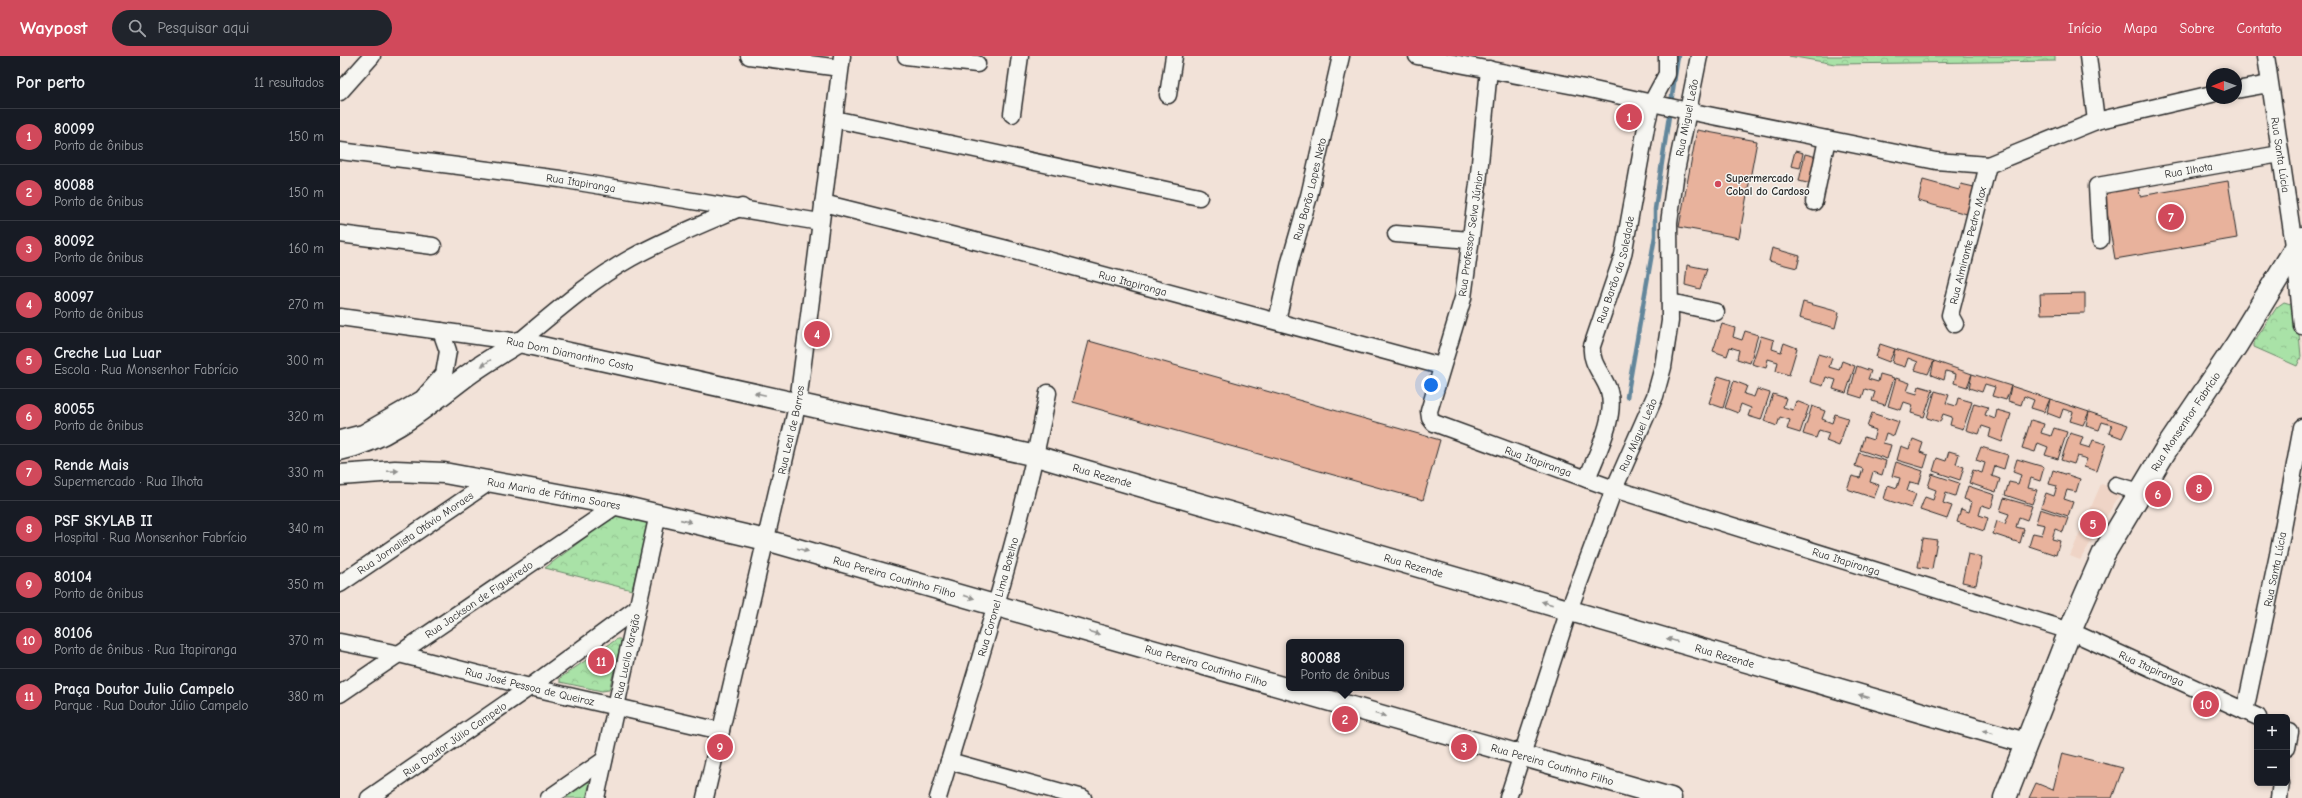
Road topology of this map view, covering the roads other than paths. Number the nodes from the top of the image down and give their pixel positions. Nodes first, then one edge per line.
1 (372, 56) edge
2 (749, 56) edge
3 (906, 56) edge
4 (1020, 56) edge
5 (1174, 56) edge
6 (1341, 56) edge
7 (1417, 56) edge
8 (1667, 56) edge
9 (1699, 56) edge
10 (2088, 56) edge
11 (2266, 56) edge
12 (841, 62) edge
13 (977, 64) dead end
14 (1489, 69) junction
15 (2269, 84) junction
16 (2242, 89) edge
17 (340, 92) edge
18 (1168, 95) dead end
19 (2206, 95) edge
20 (1655, 103) junction
21 (1685, 110) junction
22 (1012, 114) dead end
23 (834, 120) junction
24 (2096, 121) junction
25 (1827, 139) junction
26 (340, 153) edge
27 (2280, 154) junction
28 (1988, 165) junction
29 (1199, 197) dead end
30 (1814, 202) dead end
31 (823, 203) junction
32 (742, 207) junction
33 (820, 222) junction
34 (340, 234) edge
35 (1396, 234) dead end
36 (1470, 240) junction
37 (2100, 240) dead end
38 (2298, 245) edge
39 (433, 246) dead end
40 (1670, 302) junction
41 (1716, 312) dead end
42 (340, 317) edge
43 (1277, 322) junction
44 (1955, 324) dead end
45 (2302, 326) edge
46 (441, 331) junction
47 (519, 342) junction
48 (1441, 366) junction
49 (1048, 393) dead end
50 (798, 402) junction
51 (1430, 418) joint
52 (2302, 427) edge
53 (366, 437) junction
54 (340, 439) edge
55 (340, 450) edge
56 (1036, 456) junction
57 (367, 473) junction
58 (340, 475) edge
59 (1587, 479) junction
60 (491, 481) junction
61 (2116, 485) dead end
62 (1614, 489) junction
63 (2140, 492) junction
64 (617, 505) junction
65 (658, 514) junction
66 (766, 540) junction
67 (340, 584) edge
68 (996, 604) junction
69 (637, 608) junction
70 (1569, 610) junction
71 (2070, 631) junction
72 (340, 642) edge
73 (399, 654) junction
74 (530, 687) junction
75 (1286, 687) edge
76 (1298, 691) edge
77 (340, 694) edge
78 (616, 706) junction
79 (2251, 714) edge
80 (721, 731) junction
81 (2026, 743) junction
82 (1521, 755) junction
83 (604, 760) junction
84 (949, 761) junction
85 (2281, 786) edge
86 (369, 798) edge
87 (549, 798) edge
88 (596, 798) edge
89 (705, 798) edge
90 (938, 798) edge
91 (1083, 798) edge
92 (1508, 798) edge
93 (1671, 798) edge
94 (2004, 798) edge
95 (2279, 798) edge

1 - 17 street
2 - 12 street
3 - 13 street
4 - 22 street
5 - 18 street
6 - 43 street, Rua Barão Lopes Neto
7 - 14 street
8 - 20 street, Rua Barão da Soledade
9 - 21 street, Rua Miguel Leão
10 - 24 street
11 - 15 street, Rua Santa Lúcia
12 - 23 street, Rua Leal de Barros
14 - 20 street
14 - 36 street, Rua Professor Selva Júnior
15 - 16 street
15 - 27 street, Rua Santa Lúcia
19 - 24 street
20 - 21 street
20 - 59 street, Rua Barão da Soledade
21 - 25 street
21 - 40 street, Rua Miguel Leão
23 - 29 street
23 - 31 street, Rua Leal de Barros
24 - 28 street
25 - 28 street
25 - 30 street
26 - 32 street, Rua Itapiranga
27 - 37 street, Rua Ilhota
27 - 38 street, Rua Santa Lúcia
28 - 44 street, Rua Almirante Pedro Max
31 - 33 street, Rua Leal de Barros
31 - 43 street, Rua Itapiranga
32 - 33 street, Rua Itapiranga
32 - 47 street
33 - 50 street, Rua Leal de Barros
34 - 39 street
35 - 36 street
36 - 48 street, Rua Professor Selva Júnior
38 - 45 street, Rua Santa Lúcia
38 - 63 main road, Rua Monsenhor Fabrício
40 - 41 street
40 - 62 street, Rua Miguel Leão
42 - 46 street, Rua Dom Diamantino Costa
43 - 48 street, Rua Itapiranga
46 - 47 street, Rua Dom Diamantino Costa
46 - 53 street
50 -> 47 street, Rua Dom Diamantino Costa
47 -> 53 street
48 - 51 street, Rua Professor Selva Júnior
49 - 56 street, Rua Coronel Lima Botelho
50 - 56 street, Rua Rezende
50 - 66 street, Rua Leal de Barros
51 - 59 street, Rua Itapiranga
52 - 79 street, Rua Santa Lúcia
53 - 54 street
53 - 55 street
53 - 57 street
56 - 68 street, Rua Coronel Lima Botelho
70 -> 56 street, Rua Rezende
57 - 58 street, Rua Maria de Fátima Soares
57 -> 60 street, Rua Maria de Fátima Soares
59 - 62 street, Rua Itapiranga
60 - 64 street, Rua Maria de Fátima Soares
60 - 67 street, Rua Jornalista Otávio Moraes
61 - 63 street
62 - 70 street, Rua Miguel Leão
62 - 71 street, Rua Itapiranga
63 - 71 main road, Rua Monsenhor Fabrício
64 - 65 street, Rua Maria de Fátima Soares
64 - 73 street, Rua Jackson de Figueiredo
65 -> 66 street, Rua Maria de Fátima Soares
65 - 69 street, Rua Lucilo Varejão
66 -> 68 street, Rua Pereira Coutinho Filho
66 - 80 street, Rua Leal de Barros
68 -> 75 street, Rua Pereira Coutinho Filho
68 - 84 street, Rua Coronel Lima Botelho
69 - 74 street, Rua Doutor Júlio Campelo
69 - 78 street, Rua Lucilo Varejão
81 -> 70 street, Rua Rezende
70 - 82 street, Rua Miguel Leão
71 - 79 street, Rua Itapiranga
71 - 81 main road, Rua Monsenhor Fabrício
72 - 73 street, Rua José Pessoa de Queiroz
73 - 74 street, Rua José Pessoa de Queiroz
73 - 77 street, Rua Jackson de Figueiredo
74 - 78 street, Rua José Pessoa de Queiroz
74 - 86 street, Rua Doutor Júlio Campelo
76 -> 82 street, Rua Pereira Coutinho Filho
78 - 80 street, Rua José Pessoa de Queiroz
78 - 83 street, Rua Lucilo Varejão
80 - 89 street, Rua Leal de Barros
81 - 94 main road, Rua Monsenhor Fabrício
82 - 92 street, Rua Miguel Leão
82 - 93 street, Rua Pereira Coutinho Filho
83 - 87 street
83 - 88 street, Rua Lucilo Varejão
84 - 90 street, Rua Coronel Lima Botelho
84 - 91 street
85 - 95 street

